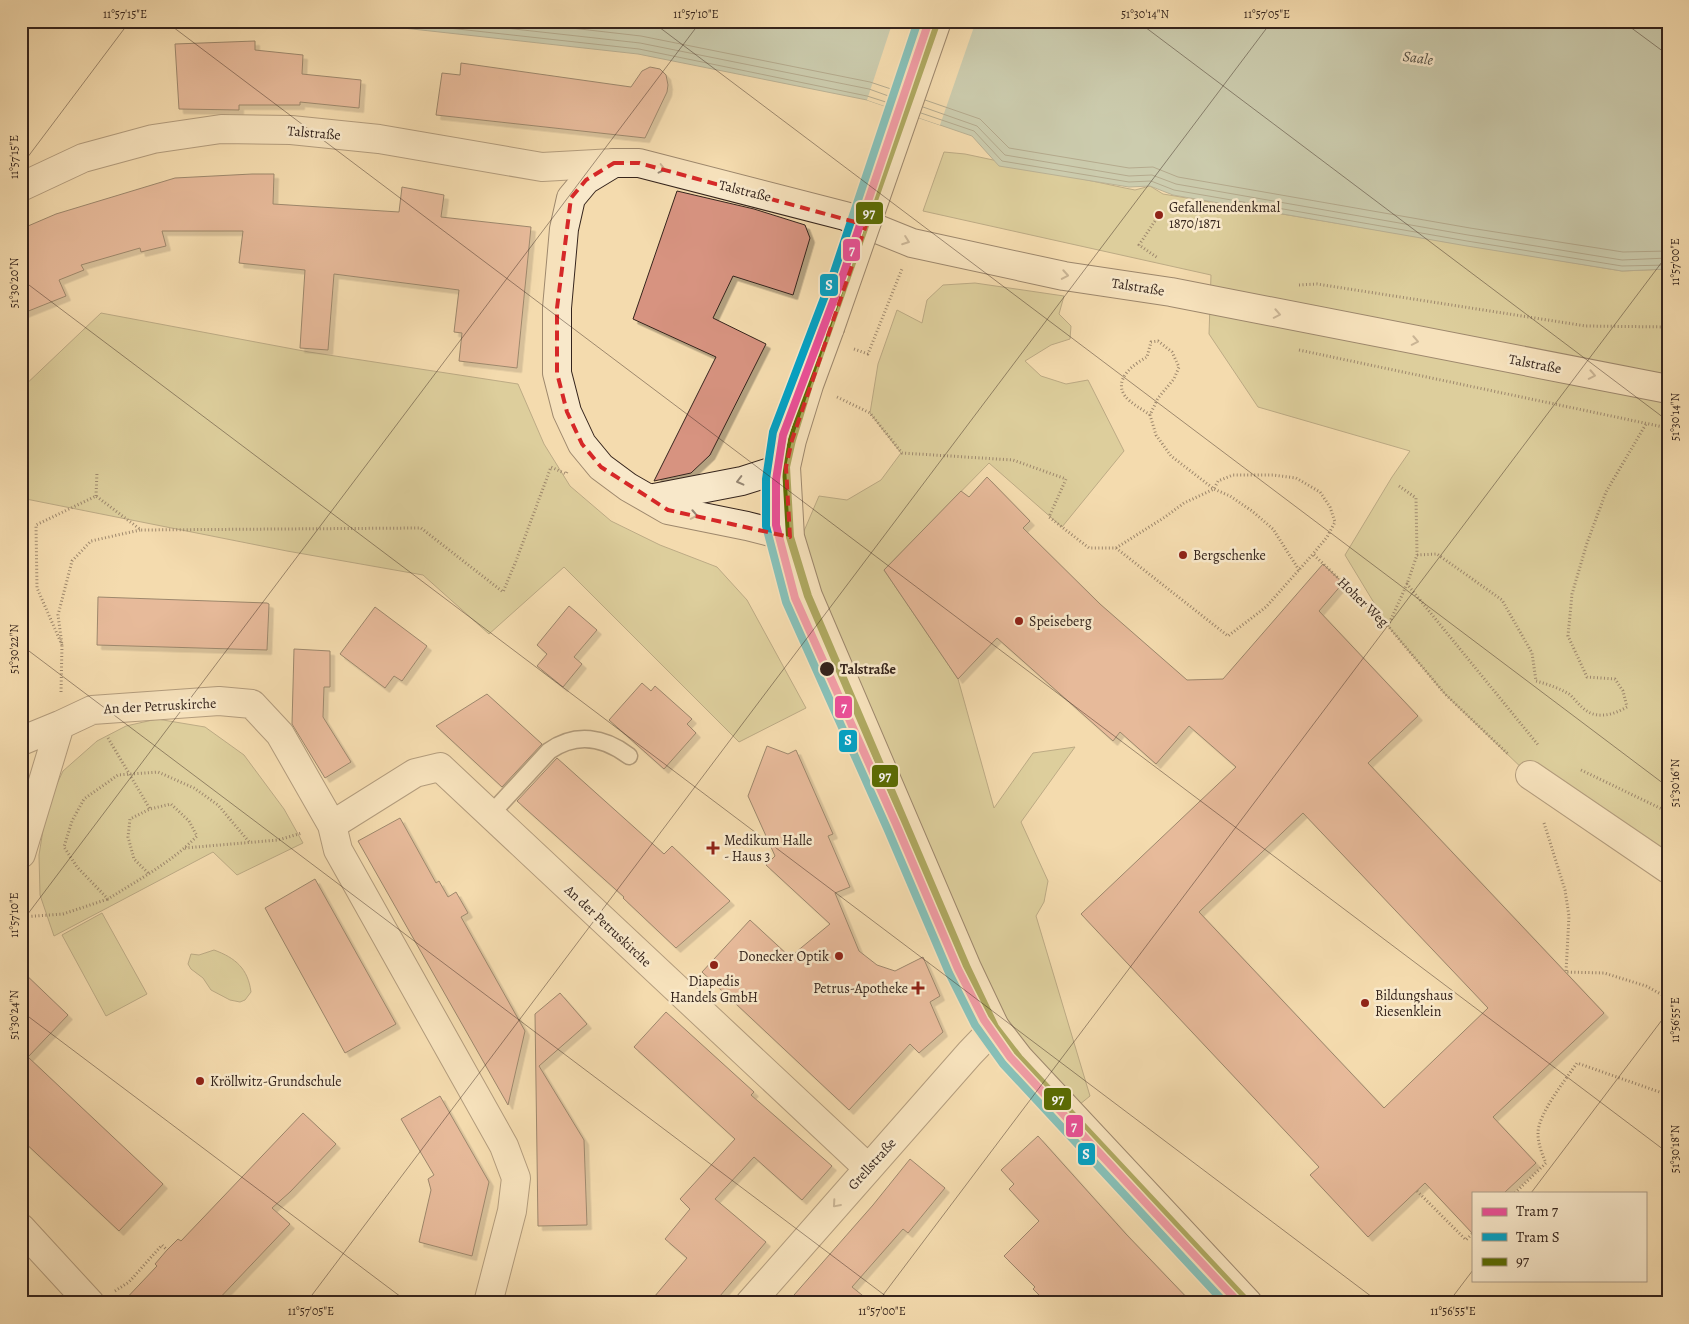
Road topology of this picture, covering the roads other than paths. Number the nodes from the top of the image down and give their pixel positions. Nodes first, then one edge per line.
1 (937, 21) edge
2 (614, 163) junction
3 (21, 187) edge
4 (1668, 390) edge
5 (786, 467) junction
6 (649, 499) junction
7 (790, 537) junction
8 (60, 725) junction
9 (21, 741) edge
10 (629, 756) dead end
11 (1537, 764) road end
12 (490, 816) junction
13 (332, 825) junction
14 (21, 854) edge
15 (1668, 869) edge
16 (995, 1028) junction
17 (868, 1168) junction
18 (21, 1228) edge
19 (101, 1298) edge
20 (488, 1303) edge
21 (750, 1303) edge
22 (1248, 1303) edge

1 - 5 street, bridge
2 - 3 street, Talstraße
2 -> 4 street, Talstraße
2 - 6 street
5 -> 6 street
5 - 7 street
6 -> 7 street
7 - 16 street
8 - 9 street, An der Petruskirche
8 - 13 street, An der Petruskirche
8 - 14 street
10 - 12 lane
11 - 15 street
12 - 13 street, An der Petruskirche
12 - 17 street, An der Petruskirche
13 - 20 street, An der Petruskirche
16 - 17 street, Grellstraße
16 - 22 street
17 -> 21 street, Grellstraße
18 - 19 street

